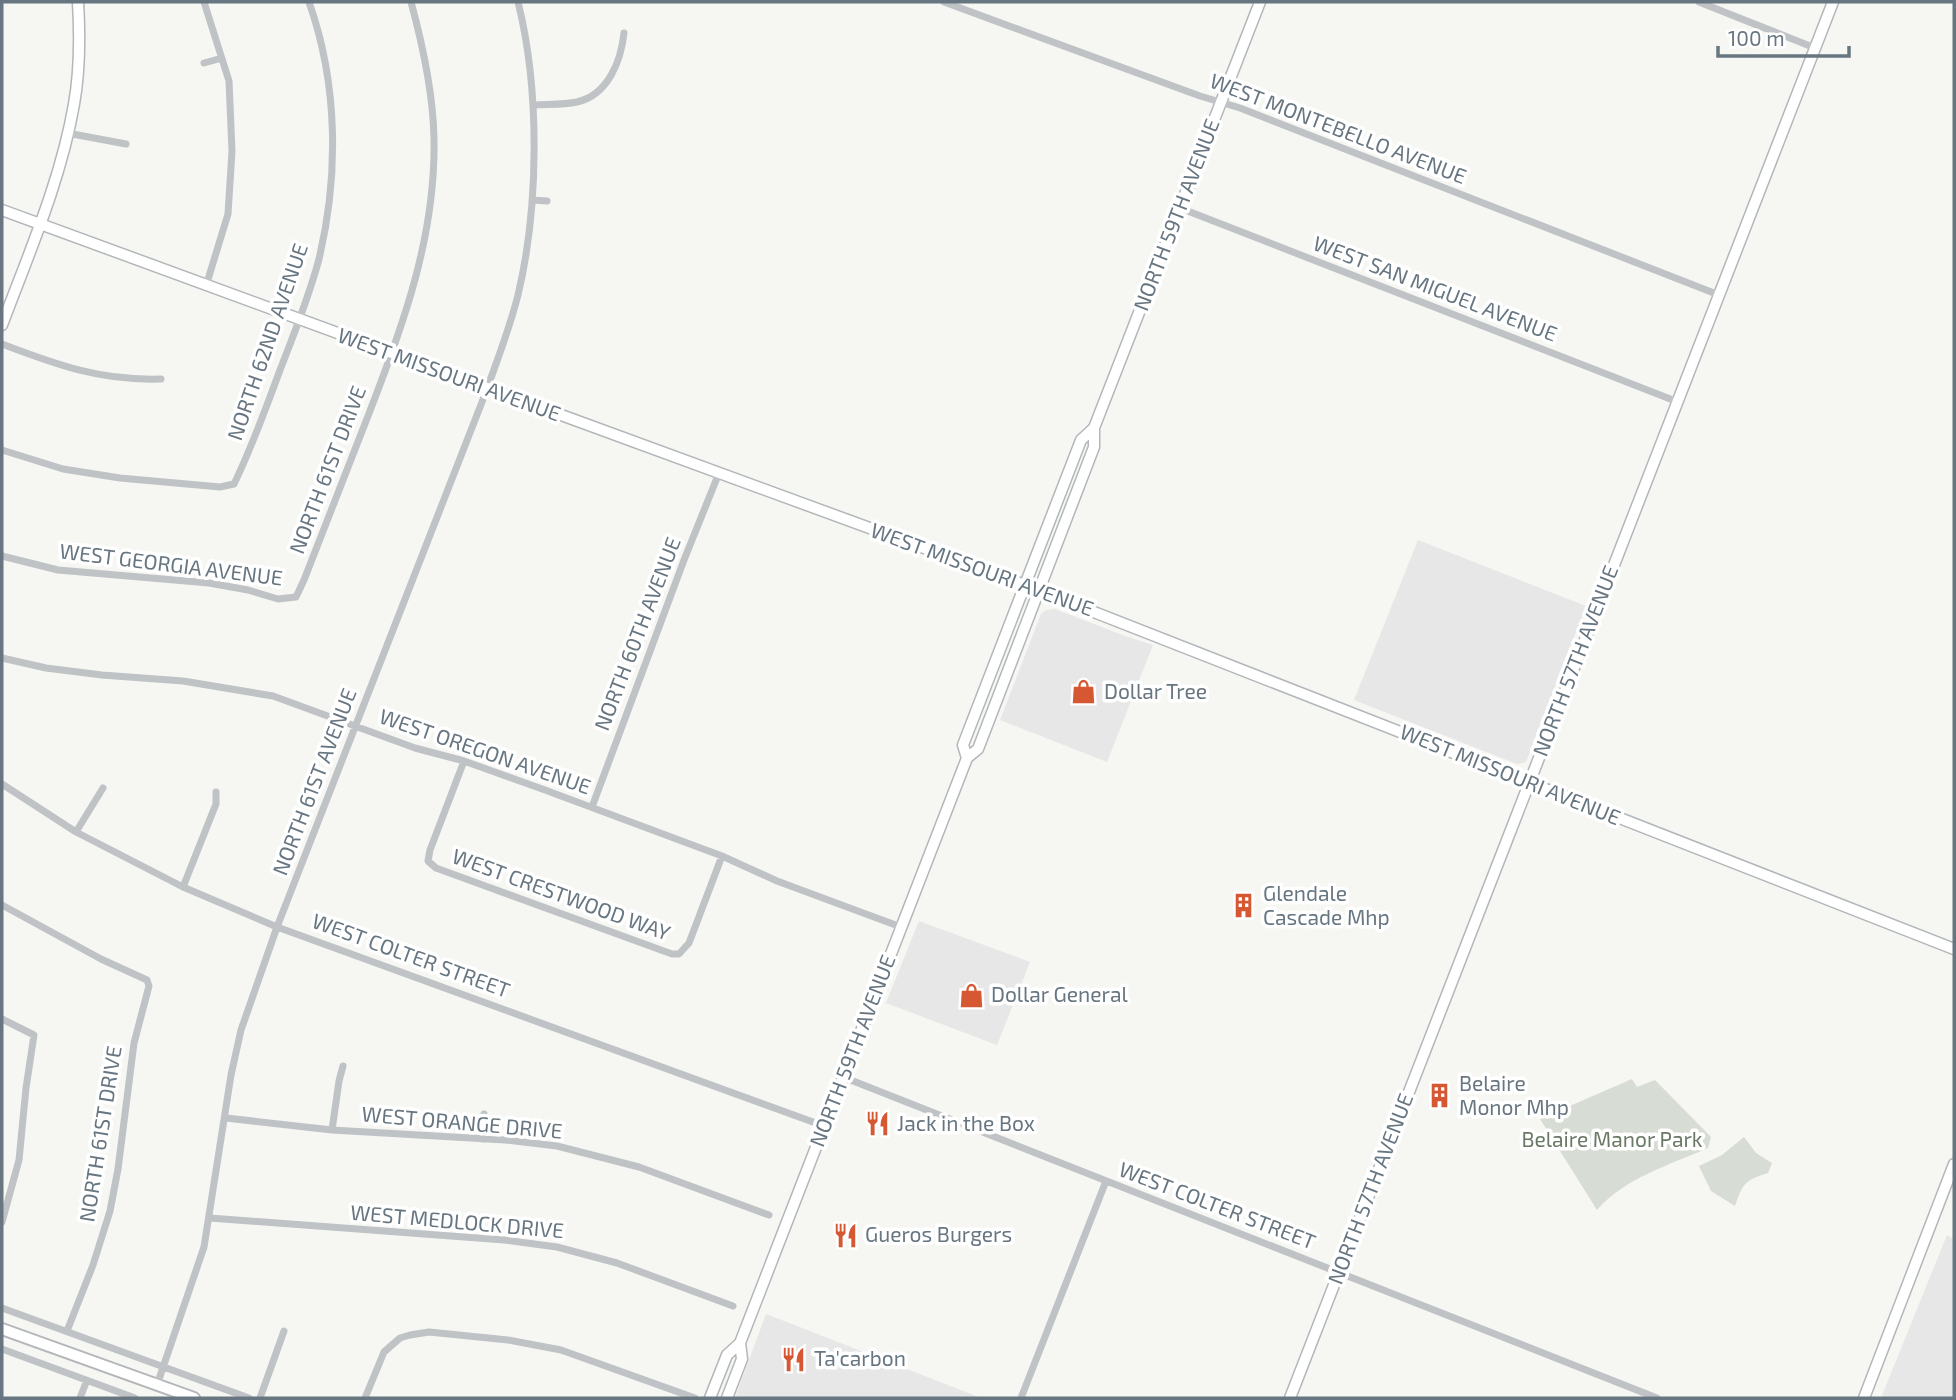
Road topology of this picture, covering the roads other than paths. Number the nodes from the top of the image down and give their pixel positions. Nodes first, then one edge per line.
1 (78, 2) edge
2 (204, 2) edge
3 (309, 2) edge
4 (411, 2) edge
5 (518, 2) edge
6 (944, 2) edge
7 (1260, 2) edge
8 (1699, 2) edge
9 (1833, 2) edge
10 (624, 33) dead end
11 (1815, 48) junction
12 (222, 58) junction
13 (204, 63) dead end
14 (1221, 102) junction
15 (533, 106) junction
16 (68, 133) junction
17 (125, 144) dead end
18 (532, 200) junction
19 (547, 201) dead end
20 (1180, 208) junction
21 (2, 211) edge
22 (40, 224) junction
23 (206, 286) junction
24 (1719, 295) junction
25 (299, 319) junction
26 (2, 325) edge
27 (2, 344) edge
28 (392, 354) junction
29 (161, 379) dead end
30 (487, 388) junction
31 (1678, 402) junction
32 (1094, 428) junction
33 (2, 450) edge
34 (719, 473) junction
35 (2, 556) edge
36 (1025, 585) junction
37 (1040, 591) junction
38 (296, 597) joint
39 (2, 658) edge
40 (356, 726) junction
41 (967, 758) junction
42 (464, 761) junction
43 (1528, 782) junction
44 (2, 784) edge
45 (103, 788) dead end
46 (216, 792) dead end
47 (592, 807) junction
48 (76, 832) junction
49 (722, 856) junction
50 (183, 887) junction
51 (2, 905) edge
52 (276, 926) junction
53 (901, 927) junction
54 (1954, 949) edge
55 (2, 1019) edge
56 (343, 1066) dead end
57 (843, 1077) junction
58 (484, 1114) dead end
59 (226, 1118) junction
60 (824, 1126) junction
61 (332, 1130) junction
62 (482, 1139) junction
63 (1954, 1164) edge
64 (1106, 1181) junction
65 (769, 1214) dead end
66 (211, 1218) junction
67 (2, 1222) edge
68 (1339, 1273) junction
69 (733, 1306) dead end
70 (2, 1308) edge
71 (2, 1329) edge
72 (67, 1331) junction
73 (284, 1331) dead end
74 (740, 1343) junction
75 (2, 1349) edge
76 (164, 1367) junction
77 (87, 1380) junction
78 (157, 1385) junction
79 (80, 1398) edge
80 (135, 1398) edge
81 (194, 1398) edge
82 (249, 1398) edge
83 (260, 1398) edge
84 (365, 1398) edge
85 (695, 1398) edge
86 (710, 1398) edge
87 (727, 1398) edge
88 (1021, 1398) edge
89 (1290, 1398) edge
90 (1657, 1398) edge
91 (1864, 1398) edge

1 - 16 street
2 - 12 street
3 - 25 street, NORTH 62ND AVENUE
4 - 28 street, NORTH 61ST DRIVE
5 - 15 street, NORTH 61ST AVENUE
6 - 14 street, WEST MONTEBELLO AVENUE
7 - 14 street, NORTH 59TH AVENUE
8 - 11 street
9 - 11 street, NORTH 57TH AVENUE
10 - 15 street
11 - 24 street, NORTH 57TH AVENUE
12 - 13 street
12 - 23 street
14 - 20 street, NORTH 59TH AVENUE
14 - 24 street, WEST MONTEBELLO AVENUE
15 - 18 street, NORTH 61ST AVENUE
16 - 17 street
16 - 22 street
18 - 19 street
18 - 30 street, NORTH 61ST AVENUE
20 - 31 street, WEST SAN MIGUEL AVENUE
20 - 32 street, NORTH 59TH AVENUE
21 - 22 street, WEST MISSOURI AVENUE
22 - 23 street, WEST MISSOURI AVENUE
22 - 26 street
23 - 25 street, WEST MISSOURI AVENUE
24 - 31 street, NORTH 57TH AVENUE
25 - 28 street, WEST MISSOURI AVENUE
25 - 33 street, NORTH 62ND AVENUE
27 - 29 street
28 - 30 street, WEST MISSOURI AVENUE
28 - 38 street, NORTH 61ST DRIVE
30 - 34 street, WEST MISSOURI AVENUE
30 - 40 street, NORTH 61ST AVENUE
31 - 43 street, NORTH 57TH AVENUE
32 - 36 street, NORTH 59TH AVENUE
32 - 37 street, NORTH 59TH AVENUE
34 - 36 street, WEST MISSOURI AVENUE
34 - 47 street, NORTH 60TH AVENUE
35 - 38 street, WEST GEORGIA AVENUE
36 - 37 street, WEST MISSOURI AVENUE
36 - 41 street, NORTH 59TH AVENUE
37 - 41 street, NORTH 59TH AVENUE
37 - 43 street, WEST MISSOURI AVENUE
39 - 40 street, WEST OREGON AVENUE
40 - 42 street, WEST OREGON AVENUE
40 - 52 street, NORTH 61ST AVENUE
41 - 53 street, NORTH 59TH AVENUE
42 - 47 street, WEST OREGON AVENUE
42 - 49 street, WEST CRESTWOOD WAY
43 - 54 street, WEST MISSOURI AVENUE
43 - 68 street, NORTH 57TH AVENUE
44 - 48 street, WEST COLTER STREET
45 - 48 street
46 - 50 street
47 - 49 street, WEST OREGON AVENUE
48 - 50 street, WEST COLTER STREET
49 - 53 street, WEST OREGON AVENUE
50 - 52 street, WEST COLTER STREET
51 - 72 street, NORTH 61ST DRIVE
52 - 59 street, NORTH 61ST AVENUE
52 - 60 street, WEST COLTER STREET
53 - 57 street, NORTH 59TH AVENUE
55 - 67 street
56 - 61 street
57 - 60 street, NORTH 59TH AVENUE
57 - 64 street, WEST COLTER STREET
58 - 62 street
59 - 61 street, WEST ORANGE DRIVE
59 - 66 street, NORTH 61ST AVENUE
60 - 74 street, NORTH 59TH AVENUE
61 - 62 street, WEST ORANGE DRIVE
62 - 65 street, WEST ORANGE DRIVE
63 - 91 street
64 - 68 street, WEST COLTER STREET
64 - 88 street
66 - 69 street, WEST MEDLOCK DRIVE
66 - 76 street, NORTH 61ST AVENUE
68 - 89 street, NORTH 57TH AVENUE
68 - 90 street, WEST COLTER STREET
70 - 72 street
71 - 78 main road
72 - 76 street
73 - 83 street
74 - 86 street, NORTH 59TH AVENUE
74 - 87 street, NORTH 59TH AVENUE
75 - 77 street
76 - 78 street, NORTH 61ST AVENUE
76 - 82 street
77 - 79 street
77 - 80 street
78 - 81 main road
84 - 85 street

